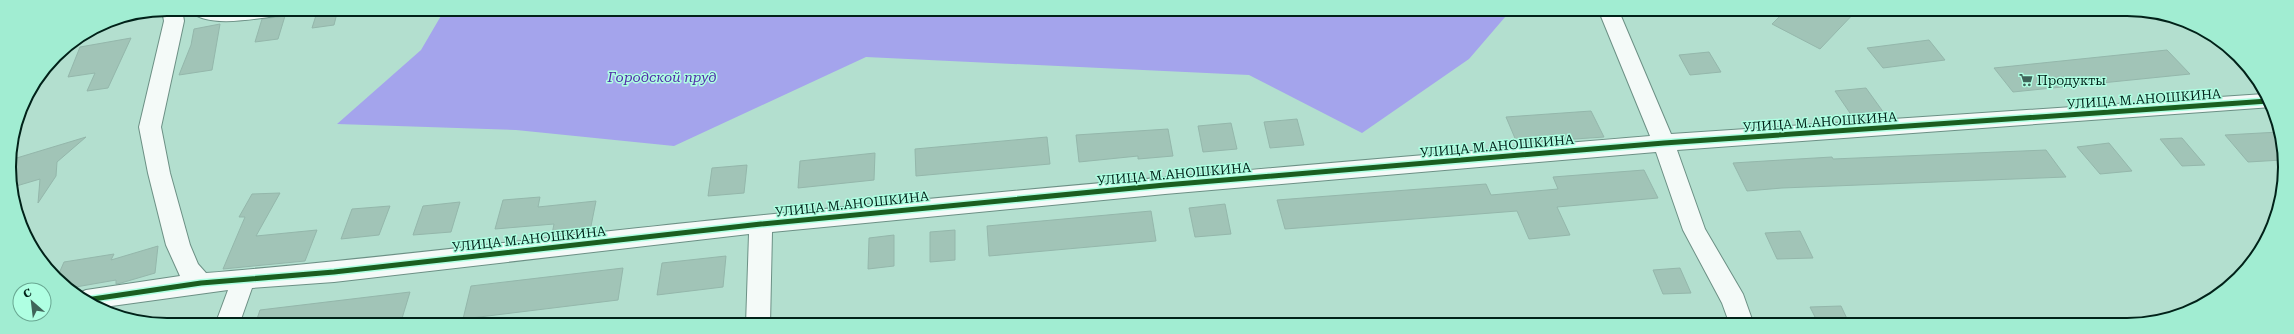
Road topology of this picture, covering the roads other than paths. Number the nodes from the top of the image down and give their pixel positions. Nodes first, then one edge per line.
1 (173, 16) edge
2 (1611, 16) edge
3 (2263, 101) edge
4 (1664, 143) junction
5 (761, 224) junction
6 (244, 279) junction
7 (201, 283) junction
8 (93, 299) edge
9 (230, 318) edge
10 (758, 318) edge
11 (1740, 318) edge

1 - 7 street
2 - 4 street
3 - 4 street, УЛИЦА М.АНОШКИНА
4 - 5 street, УЛИЦА М.АНОШКИНА
4 - 11 street
5 - 6 street, УЛИЦА М.АНОШКИНА
5 - 10 street
6 - 7 street, УЛИЦА М.АНОШКИНА
6 - 9 street
7 - 8 street, УЛИЦА М.АНОШКИНА

